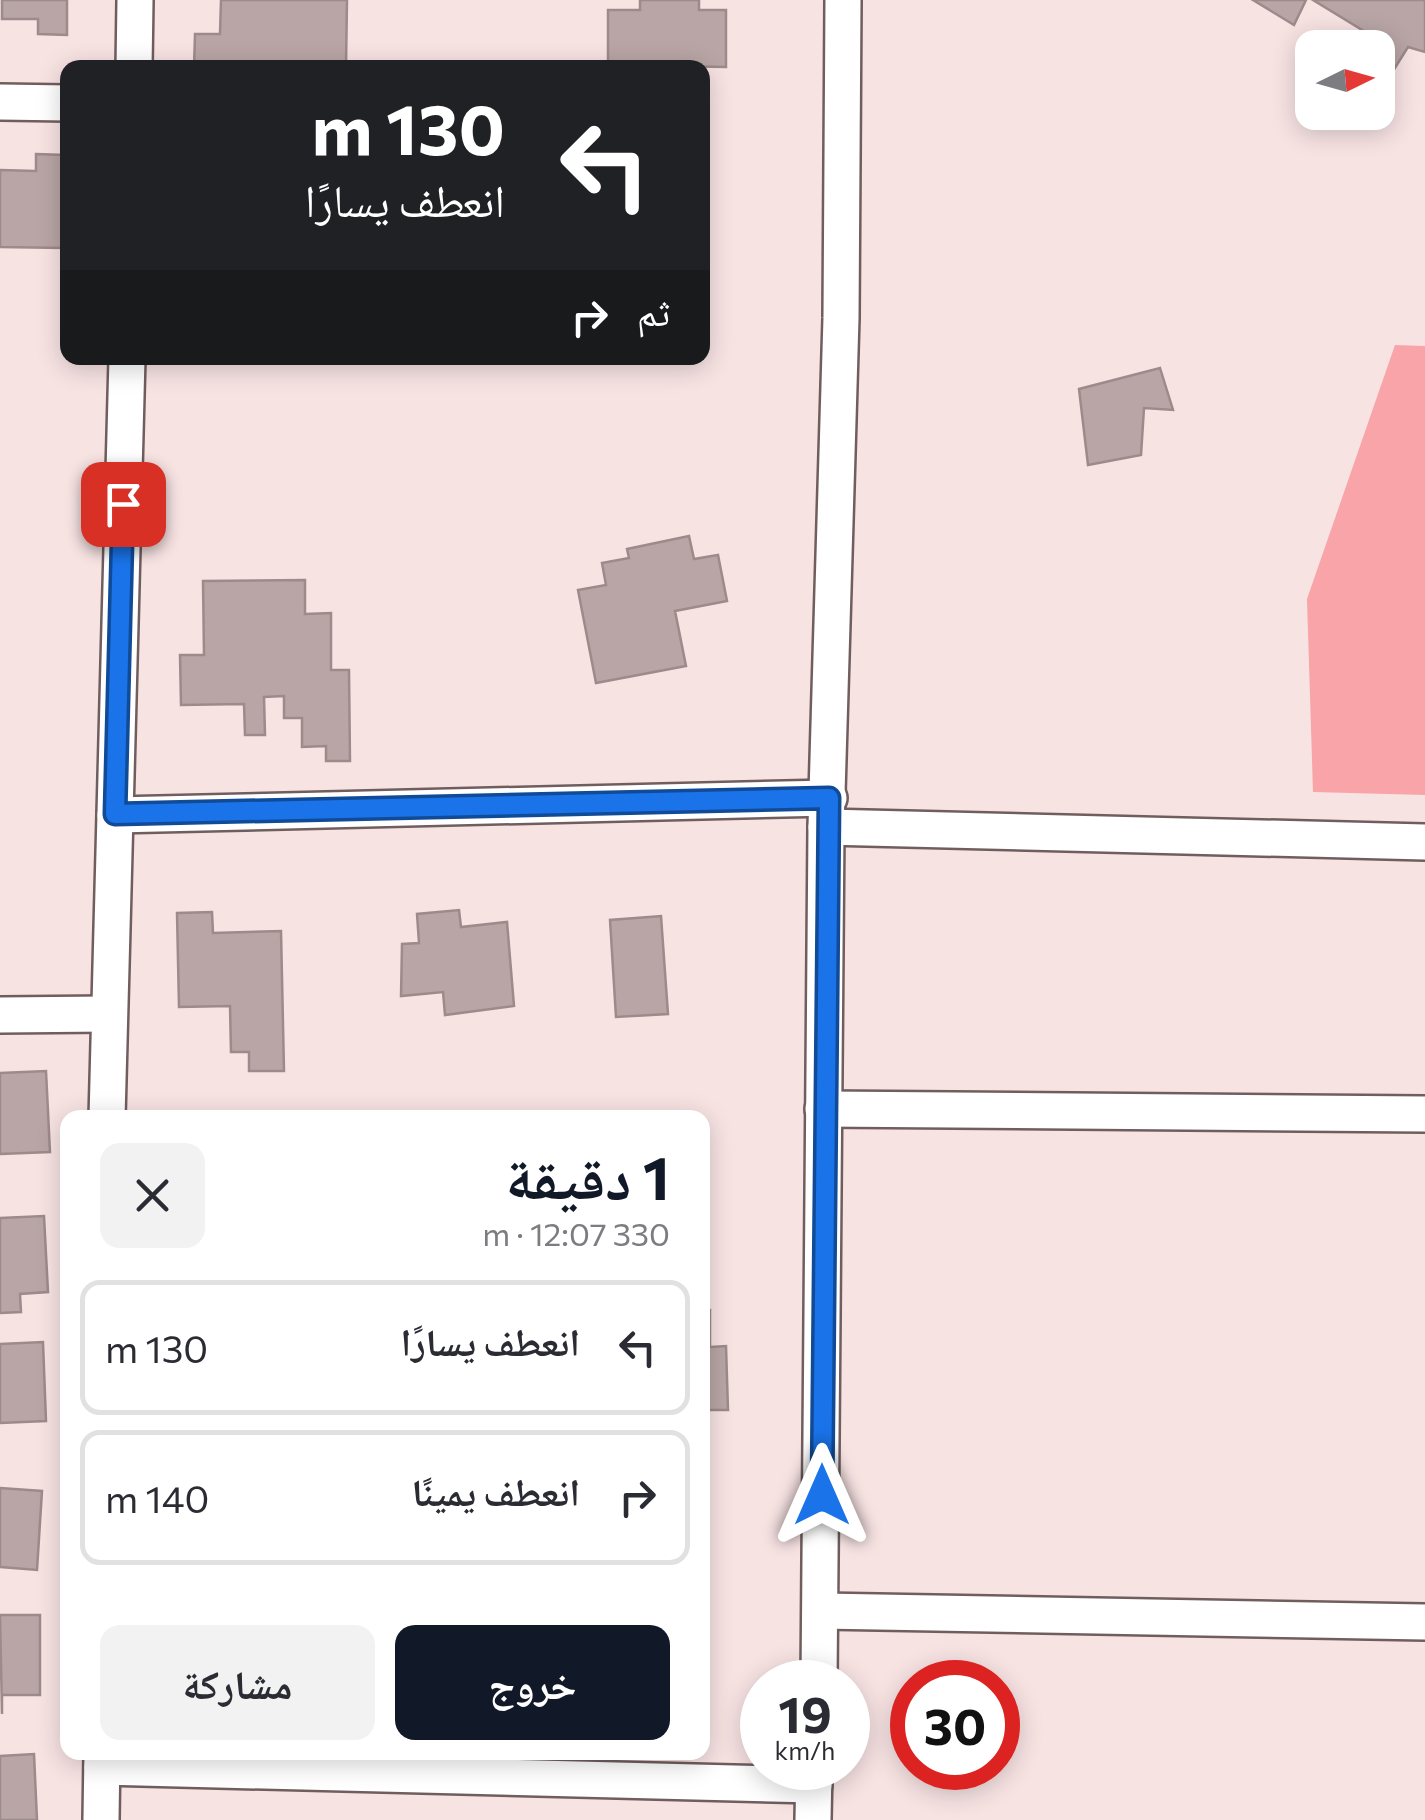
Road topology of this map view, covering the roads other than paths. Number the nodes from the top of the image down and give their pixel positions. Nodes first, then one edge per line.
1 (135, 0) edge
2 (843, 0) edge
3 (134, 60) edge
4 (0, 102) edge
5 (60, 103) edge
6 (127, 365) edge
7 (827, 812) junction
8 (115, 814) junction
9 (1425, 842) edge
10 (0, 1014) edge
11 (108, 1014) junction
12 (823, 1108) junction
13 (107, 1110) edge
14 (1425, 1114) edge
15 (822, 1611) junction
16 (1425, 1622) edge
17 (820, 1660) edge
18 (102, 1760) edge
19 (814, 1791) edge
20 (101, 1820) edge

1 - 3 street
2 - 7 street
4 - 5 street
6 - 8 street
7 - 8 street
7 - 9 street
7 - 12 street
8 - 11 street
10 - 11 street
11 - 13 street
12 - 14 street
12 - 15 street
15 - 16 street
15 - 17 street
18 - 19 street
18 - 20 street

